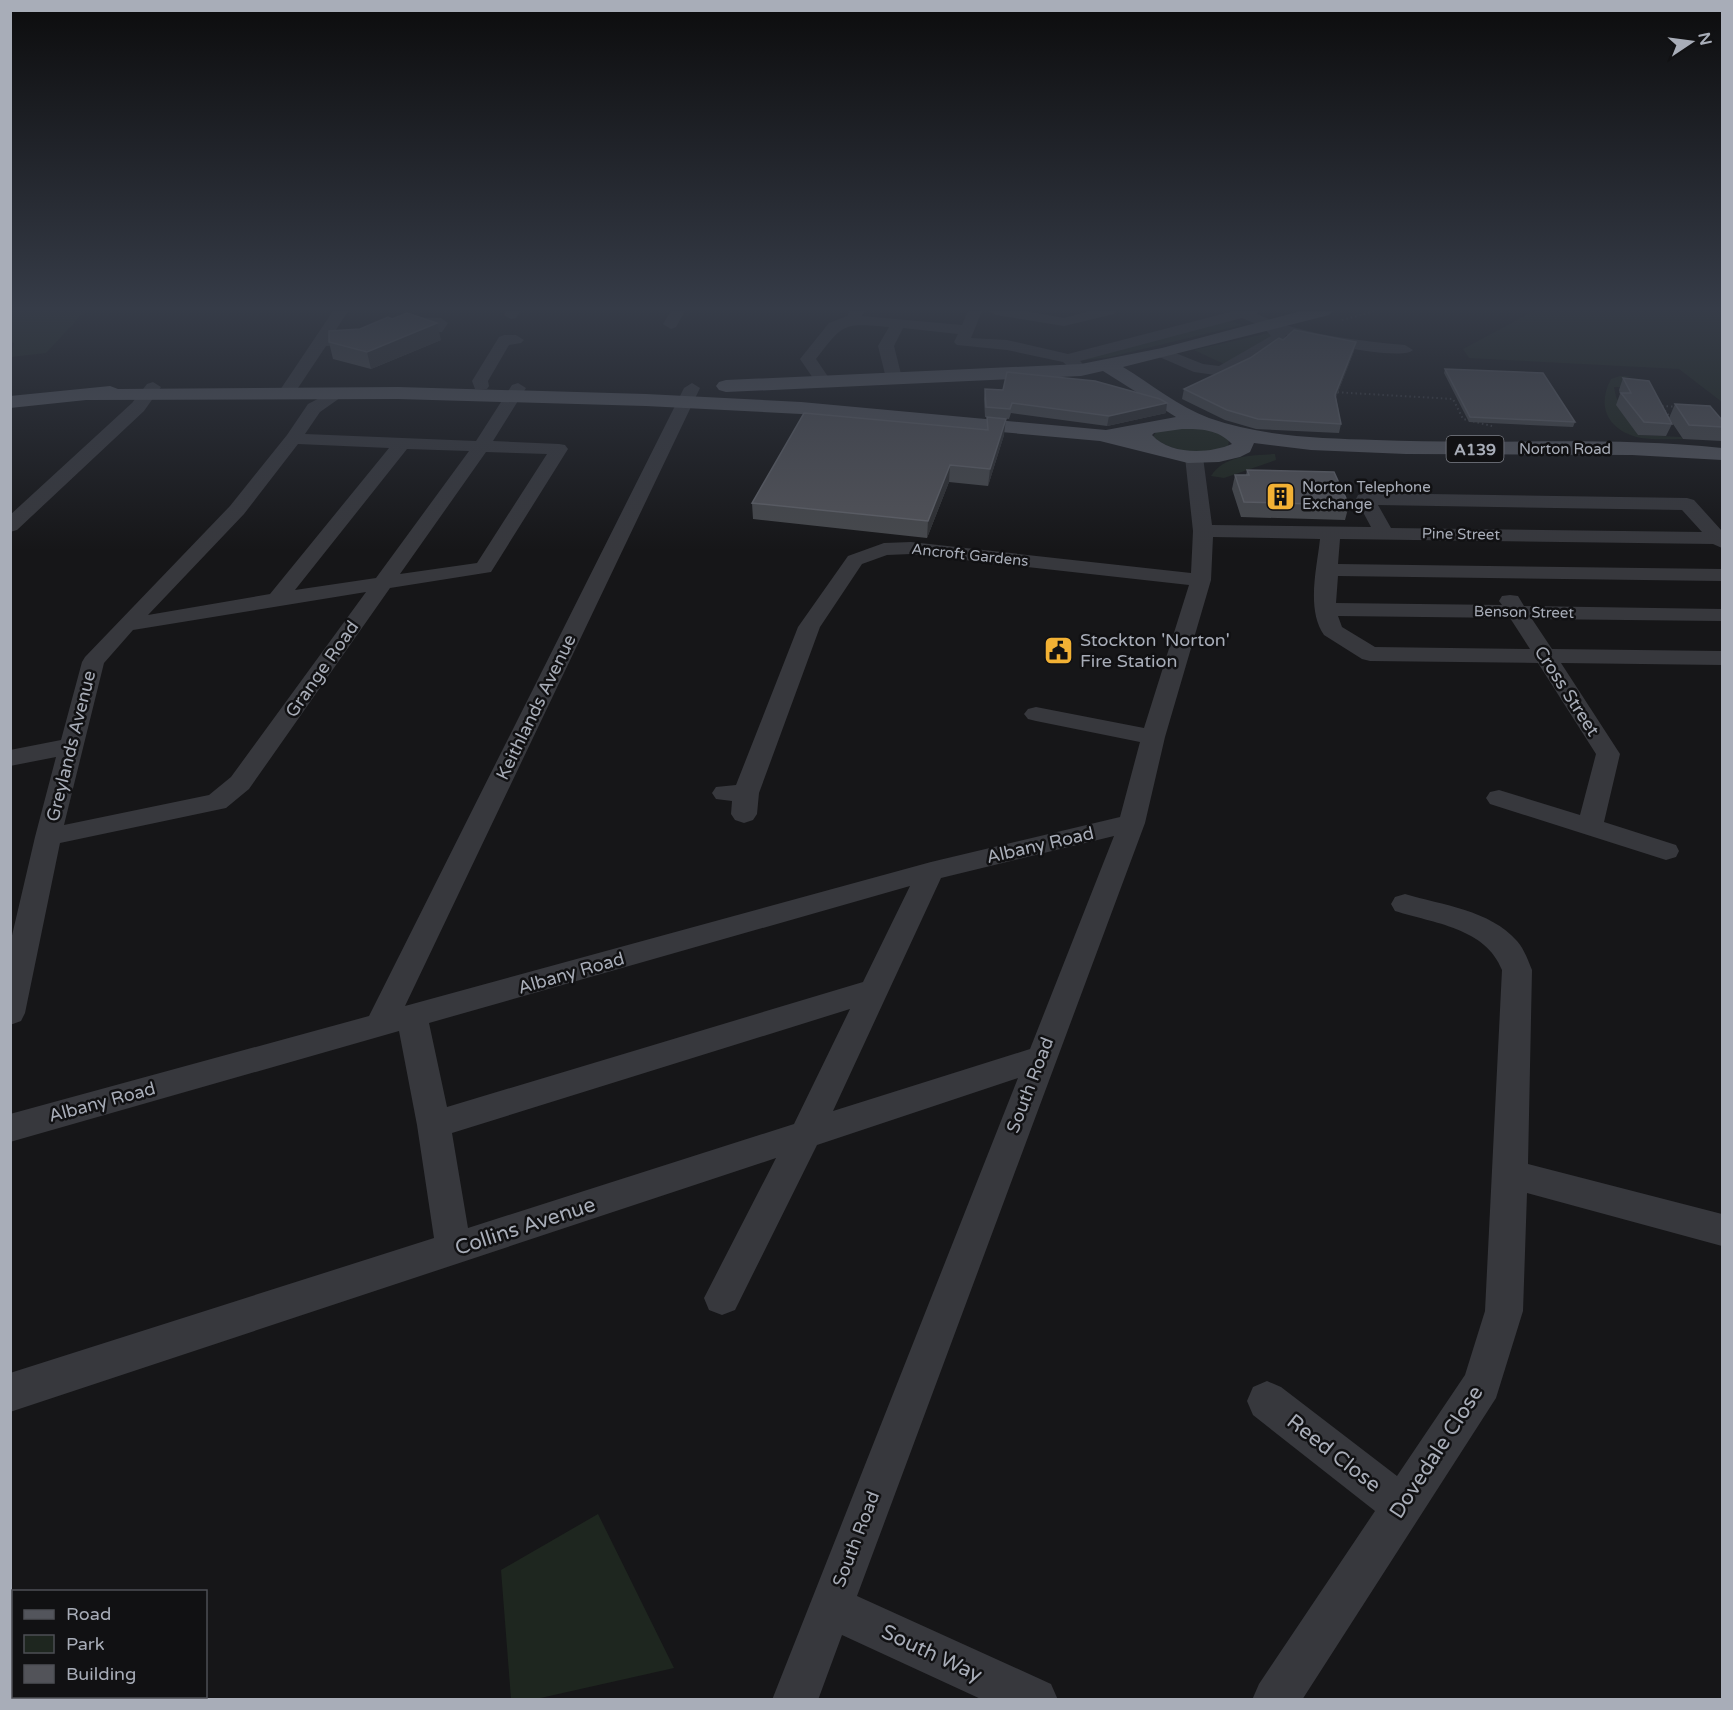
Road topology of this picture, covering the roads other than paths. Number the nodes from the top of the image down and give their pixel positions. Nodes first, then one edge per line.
1 (151, 391) junction
2 (160, 391) edge
3 (317, 391) edge
4 (509, 391) edge
5 (729, 391) edge
6 (1141, 391) edge
7 (516, 392) junction
8 (339, 393) junction
9 (689, 395) junction
10 (10, 402) edge
11 (1174, 416) junction
12 (1225, 436) junction
13 (1148, 438) junction
14 (293, 439) junction
15 (403, 442) junction
16 (482, 445) junction
17 (1722, 454) edge
18 (1194, 457) junction
19 (1722, 464) edge
20 (10, 526) edge
21 (1203, 531) junction
22 (1330, 532) junction
23 (1384, 533) junction
24 (1467, 534) junction
25 (1721, 540) edge
26 (1329, 570) junction
27 (1490, 571) junction
28 (1722, 575) edge
29 (1201, 580) junction
30 (383, 584) junction
31 (277, 599) junction
32 (1325, 609) junction
33 (1516, 612) junction
34 (1712, 615) edge
35 (126, 625) junction
36 (1722, 640) edge
37 (1545, 656) junction
38 (1722, 658) edge
39 (1036, 714) dead end
40 (1153, 737) junction
41 (71, 746) junction
42 (10, 758) edge
43 (1498, 798) dead end
44 (738, 800) dead end
45 (1132, 823) junction
46 (1590, 827) junction
47 (48, 837) junction
48 (1666, 851) dead end
49 (932, 871) junction
50 (1405, 904) dead end
51 (875, 990) junction
52 (10, 1013) edge
53 (412, 1017) junction
54 (380, 1025) junction
55 (1040, 1058) junction
56 (434, 1125) junction
57 (10, 1128) edge
58 (807, 1133) junction
59 (1511, 1174) junction
60 (1722, 1230) edge
61 (454, 1249) junction
62 (722, 1298) dead end
63 (10, 1393) edge
64 (1267, 1401) dead end
65 (1401, 1505) junction
66 (830, 1606) junction
67 (795, 1700) edge
68 (1035, 1700) edge
69 (1275, 1700) edge

1 - 2 main road, A139
1 - 10 main road, A139
1 - 20 street
3 - 8 main road, A139
4 - 7 main road, A139
5 - 9 main road
6 - 11 main road
7 - 8 main road, A139
7 - 9 main road, A139
7 - 9 main road, A139
7 - 16 street, Grange Road
8 - 14 street, Greylands Avenue
9 - 13 main road, A139
9 - 54 street, Keithlands Avenue
11 - 12 main road, A139
11 - 13 main road, A139
12 - 17 main road, Norton Road / A139
12 - 18 main road, A139
12 - 19 main road, Norton Road / A139
13 - 18 main road, A139
14 - 15 street
14 - 35 street, Greylands Avenue
15 - 16 street
15 - 31 street
16 - 30 street, Grange Road
16 - 30 street
18 - 21 street, South Road
21 - 22 street, Pine Street
21 - 29 street, South Road
22 - 23 street, Pine Street
22 - 26 street
23 - 24 street, Pine Street
23 - 25 street
24 - 25 street, Pine Street
24 - 27 street, Cross Street
26 - 27 street
26 - 32 street
27 - 28 street
27 - 33 street, Cross Street
29 - 40 street, South Road
29 - 44 street, Ancroft Gardens
30 - 31 street
30 - 47 street, Grange Road
31 - 35 street
32 - 33 street, Benson Street
32 - 37 street
33 - 34 street, Benson Street
33 - 37 street, Cross Street
34 - 36 street
35 - 41 street, Greylands Avenue
37 - 38 street
37 - 46 street, Cross Street
39 - 40 street
40 - 45 street, South Road
41 - 42 street
41 - 47 street, Greylands Avenue
43 - 46 street
45 - 49 street, Albany Road
45 - 55 street, South Road
46 - 48 street
47 - 52 street, Greylands Avenue
49 - 51 street
49 - 53 street, Albany Road
50 - 59 street, Dovedale Close
51 - 56 street
51 - 58 street
53 - 54 street, Albany Road
53 - 56 street
54 - 57 street, Albany Road
55 - 58 street, Collins Avenue
55 - 66 street, South Road
56 - 61 street
58 - 61 street, Collins Avenue
58 - 62 street
59 - 60 street
59 - 65 street, Dovedale Close
61 - 63 street, Collins Avenue
64 - 65 street, Reed Close
65 - 69 street, Dovedale Close
66 - 67 street, South Road
66 - 68 street, South Way

